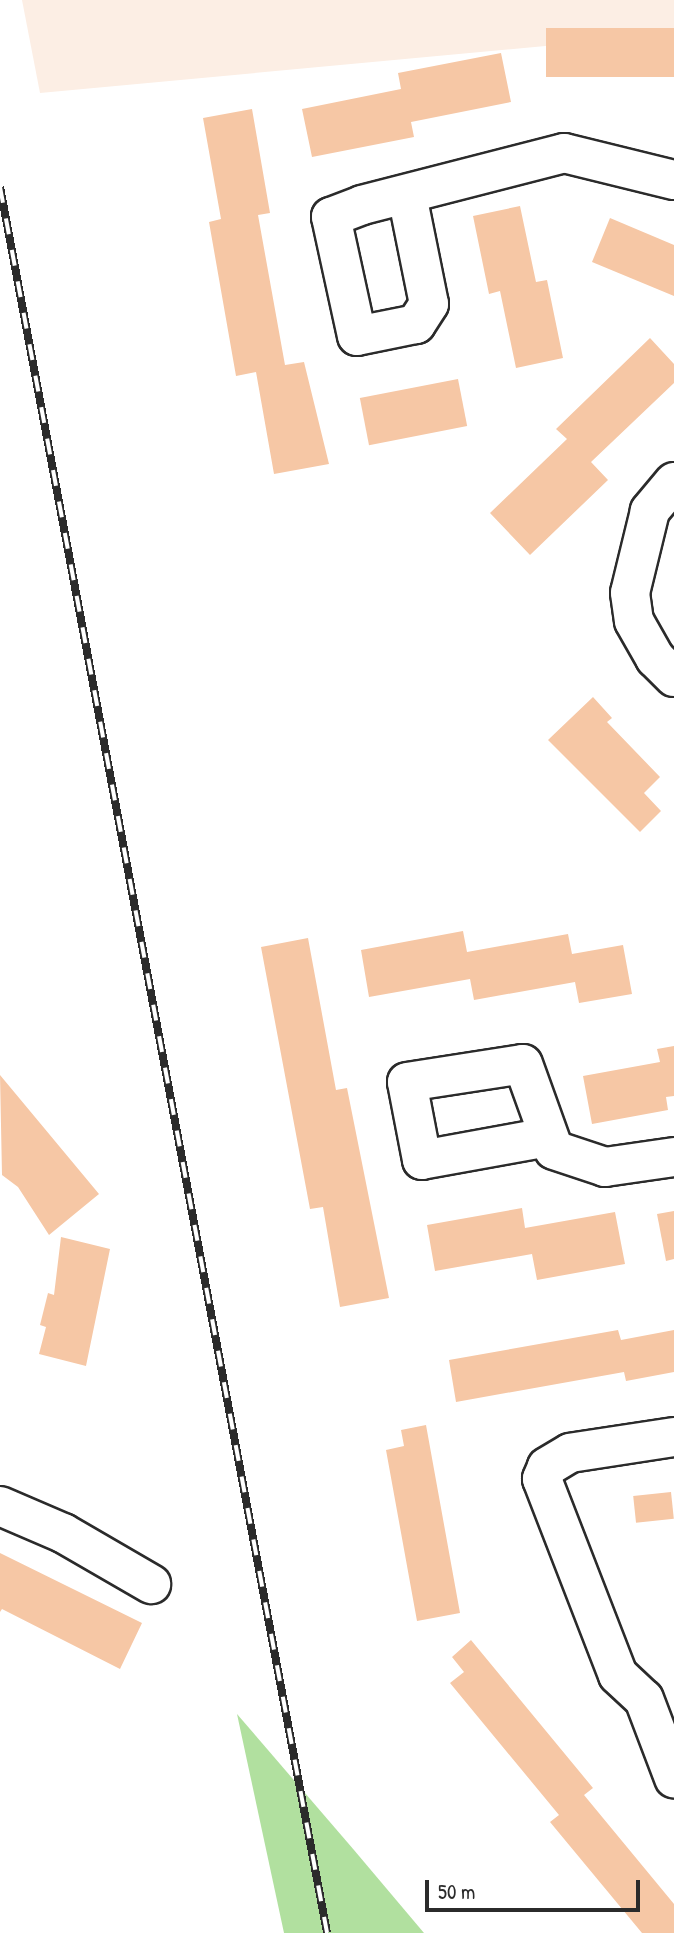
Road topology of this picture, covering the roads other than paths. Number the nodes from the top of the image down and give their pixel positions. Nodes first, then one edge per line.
1 (674, 180) edge
2 (407, 195) dead end
3 (674, 482) edge
4 (674, 677) edge
5 (548, 1137) dead end
6 (674, 1157) edge
7 (674, 1437) edge
8 (0, 1506) edge
9 (151, 1584) dead end
10 (659, 1697) edge
11 (674, 1779) edge

1 - 2 street
3 - 4 street
5 - 6 street
7 - 10 street
8 - 9 street
10 - 11 street

